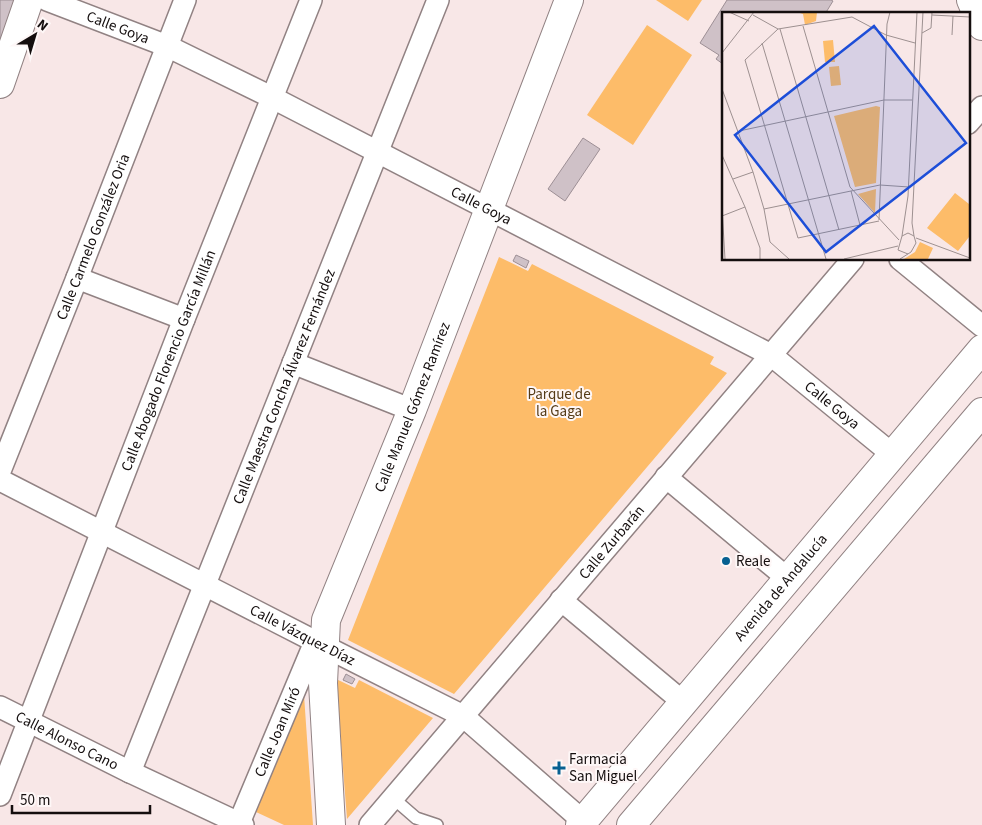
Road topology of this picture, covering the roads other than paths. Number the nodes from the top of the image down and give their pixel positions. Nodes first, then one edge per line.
1 (30, 0) edge
2 (47, 0) edge
3 (185, 0) edge
4 (311, 0) edge
5 (438, 0) edge
6 (569, 0) edge
7 (971, 0) edge
8 (982, 26) edge
9 (167, 46) junction
10 (0, 84) edge
11 (273, 98) junction
12 (982, 106) edge
13 (970, 121) edge
14 (377, 152) junction
15 (488, 209) junction
16 (851, 260) edge
17 (901, 260) edge
18 (77, 278) junction
19 (184, 319) junction
20 (982, 326) edge
21 (982, 349) edge
22 (771, 355) junction
23 (293, 363) junction
24 (412, 410) junction
25 (982, 412) edge
26 (892, 454) junction
27 (0, 471) edge
28 (666, 477) junction
29 (0, 480) edge
30 (102, 532) junction
31 (787, 578) junction
32 (205, 584) junction
33 (561, 600) junction
34 (319, 644) junction
35 (683, 702) junction
36 (0, 707) edge
37 (463, 716) junction
38 (29, 722) junction
39 (130, 772) junction
40 (0, 795) edge
41 (393, 798) junction
42 (581, 823) edge
43 (241, 824) edge
44 (332, 825) edge
45 (370, 825) edge
46 (437, 825) edge
47 (631, 825) edge

1 - 10 main road
2 - 9 street, Calle Goya
3 - 9 street, Calle Carmelo González Oria
4 - 11 street, Calle Abogado Florencio García Millán
5 - 14 street, Calle Maestra Concha Álvarez Fernández
6 - 15 main road, Calle Manuel Gómez Ramírez
7 - 8 main road
9 - 11 street, Calle Goya
9 - 18 street, Calle Carmelo González Oria
11 - 14 street, Calle Goya
11 - 19 street, Calle Abogado Florencio García Millán
12 - 13 street
14 - 15 street, Calle Goya
14 - 23 street, Calle Maestra Concha Álvarez Fernández
15 - 22 street, Calle Goya
15 - 24 main road, Calle Manuel Gómez Ramírez
16 - 22 street, Calle Zurbarán
17 - 20 street
18 - 19 street
18 - 27 street, Calle Carmelo González Oria
19 - 30 street, Calle Abogado Florencio García Millán
21 - 26 main road, Avenida de Andalucía
22 - 26 street, Calle Goya
22 - 28 street, Calle Zurbarán
23 - 24 street
23 - 32 street, Calle Maestra Concha Álvarez Fernández
24 - 34 main road, Calle Manuel Gómez Ramírez
25 - 47 main road
26 - 31 main road, Avenida de Andalucía
28 - 31 street
28 - 33 street, Calle Zurbarán
29 - 30 street, Calle Vázquez Díaz
30 - 32 street, Calle Vázquez Díaz
30 - 38 street, Calle Abogado Florencio García Millán
31 - 35 main road, Avenida de Andalucía
32 - 34 street, Calle Vázquez Díaz
32 - 39 street, Calle Maestra Concha Álvarez Fernández
33 - 35 street
33 - 37 street, Calle Zurbarán
34 - 37 street, Calle Vázquez Díaz
34 - 43 street, Calle Joan Miró
34 - 44 main road, Calle Manuel Gómez Ramírez
35 - 42 main road, Avenida de Andalucía
36 - 38 street, Calle Alonso Cano
37 - 41 street, Calle Zurbarán
37 - 42 street, Calle Vázquez Díaz
38 - 39 street, Calle Alonso Cano
38 - 40 street, Calle Abogado Florencio García Millán
39 - 43 street, Calle Alonso Cano
41 - 45 street, Calle Zurbarán
41 - 46 lane

